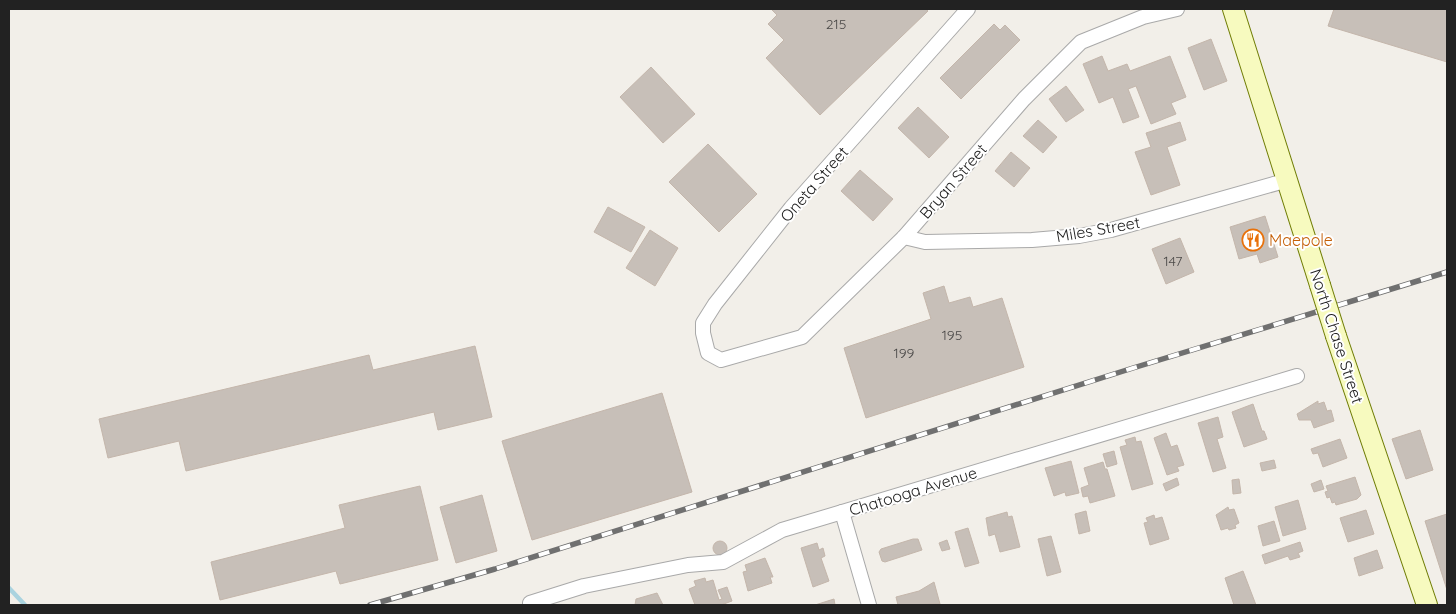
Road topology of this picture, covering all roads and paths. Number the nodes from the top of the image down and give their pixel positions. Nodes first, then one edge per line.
1 (968, 9) edge
2 (1177, 9) edge
3 (1233, 9) edge
4 (1288, 180) junction
5 (904, 237) junction
6 (730, 358) joint
7 (1297, 376) dead end
8 (842, 512) junction
9 (531, 604) edge
10 (869, 605) edge
11 (1427, 605) edge

1 - 6 street, Oneta Street
2 - 5 street, Bryan Street
3 - 4 main road, North Chase Street
4 - 5 street, Miles Street
4 - 11 main road, North Chase Street, bridge
5 - 6 street, Bryan Street
7 - 8 street, Chatooga Avenue
8 - 9 street, Chatooga Avenue
8 - 10 street

